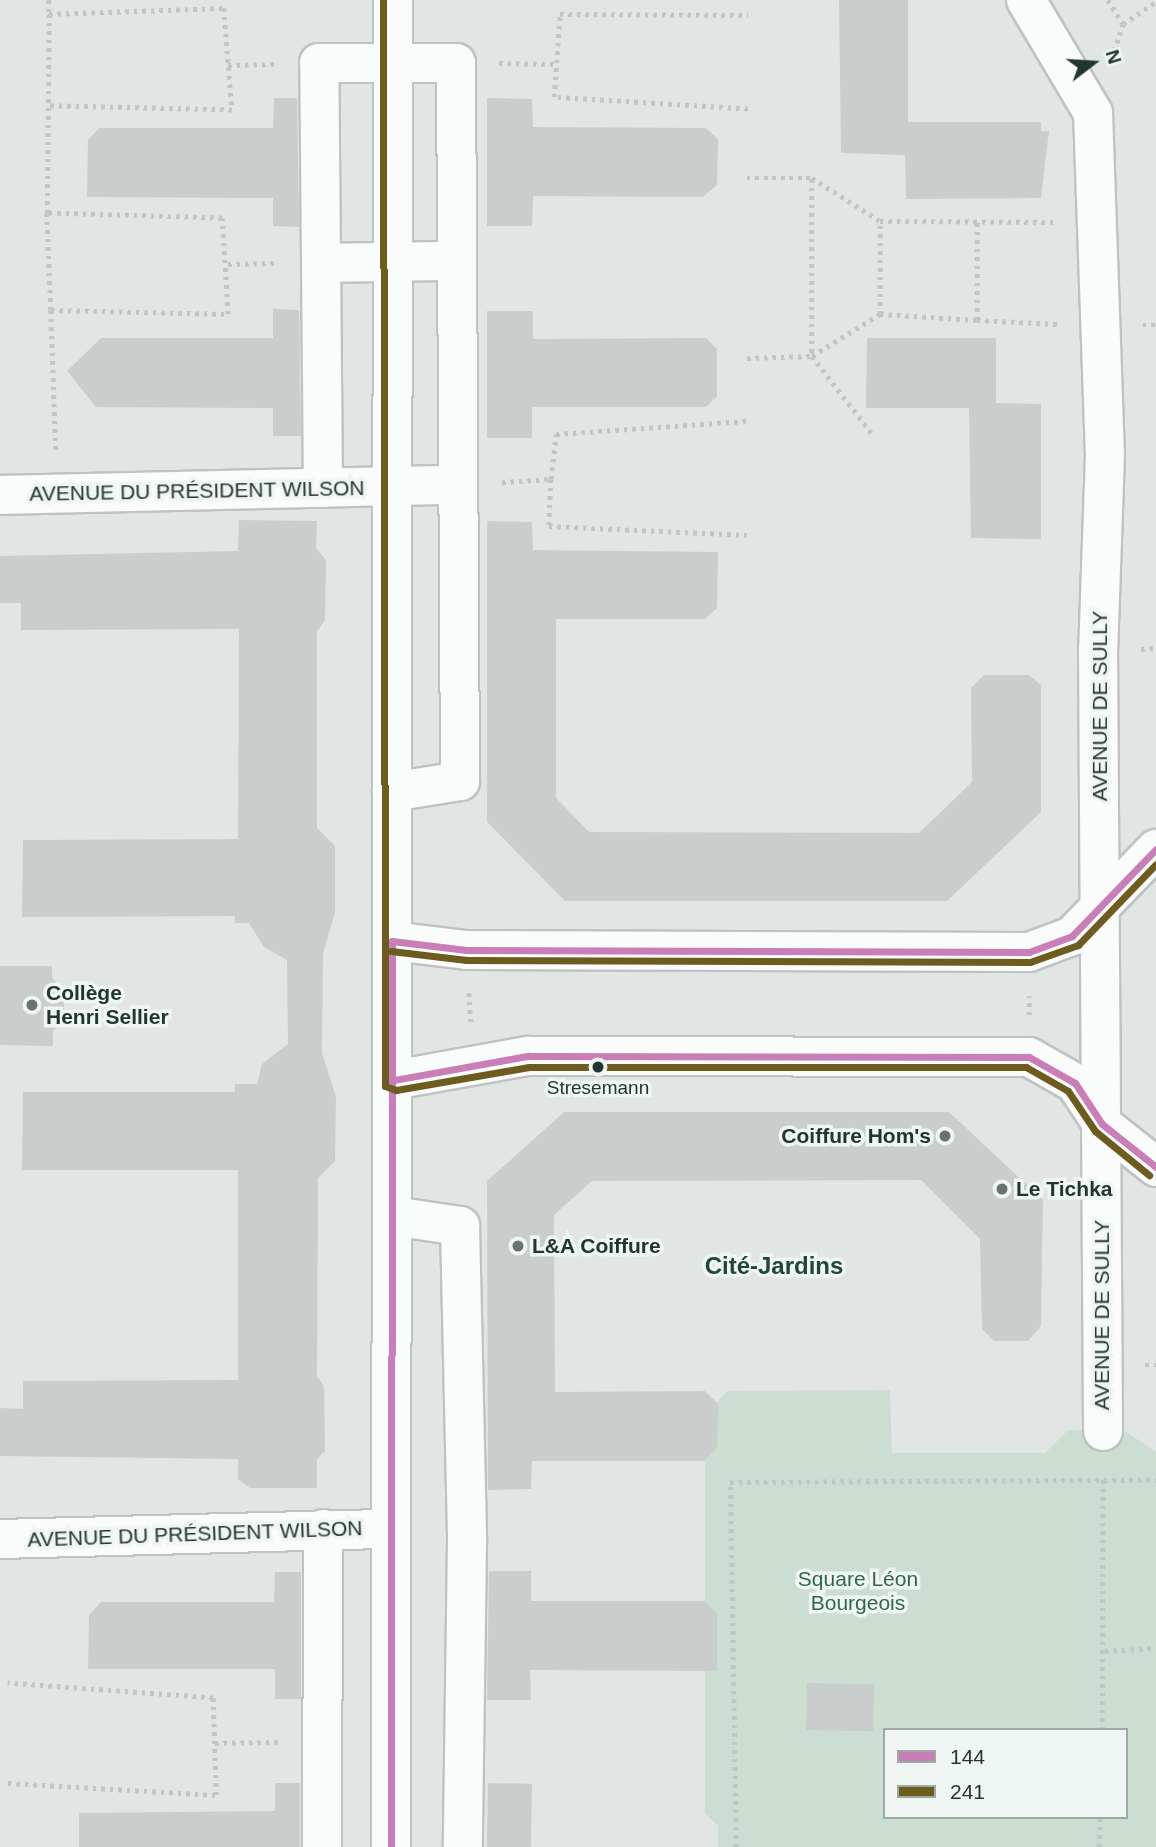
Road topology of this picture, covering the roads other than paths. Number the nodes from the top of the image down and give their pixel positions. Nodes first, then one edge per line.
1 (393, 0) edge
2 (1026, 0) edge
3 (393, 62) junction
4 (394, 261) junction
5 (456, 261) junction
6 (322, 263) junction
7 (456, 485) junction
8 (393, 487) junction
9 (323, 488) junction
10 (0, 495) edge
11 (392, 792) junction
12 (1156, 849) edge
13 (1102, 904) junction
14 (392, 941) junction
15 (394, 1080) junction
16 (1102, 1124) junction
17 (1156, 1167) edge
18 (393, 1216) junction
19 (1102, 1430) road end
20 (323, 1529) junction
21 (391, 1529) junction
22 (0, 1539) edge
23 (322, 1847) edge
24 (391, 1847) edge
25 (463, 1847) edge

1 - 3 street
2 - 13 street, AVENUE DE SULLY
3 - 4 street
3 - 5 street
3 - 6 street
4 - 5 street
4 - 6 street
4 - 8 street
5 - 7 street
6 - 9 street
7 - 8 street, AVENUE DU PRÉSIDENT WILSON
7 - 11 street
8 - 9 street, AVENUE DU PRÉSIDENT WILSON
8 - 11 street
9 - 10 street, AVENUE DU PRÉSIDENT WILSON
11 - 14 street
12 - 13 street
13 - 14 street
13 - 16 street, AVENUE DE SULLY
14 - 15 street
15 - 16 street
15 - 18 street
16 - 17 street
16 - 19 street, AVENUE DE SULLY
18 - 21 street
18 - 25 street
20 - 21 street, AVENUE DU PRÉSIDENT WILSON
20 - 22 street, AVENUE DU PRÉSIDENT WILSON
20 - 23 street
21 - 24 street

